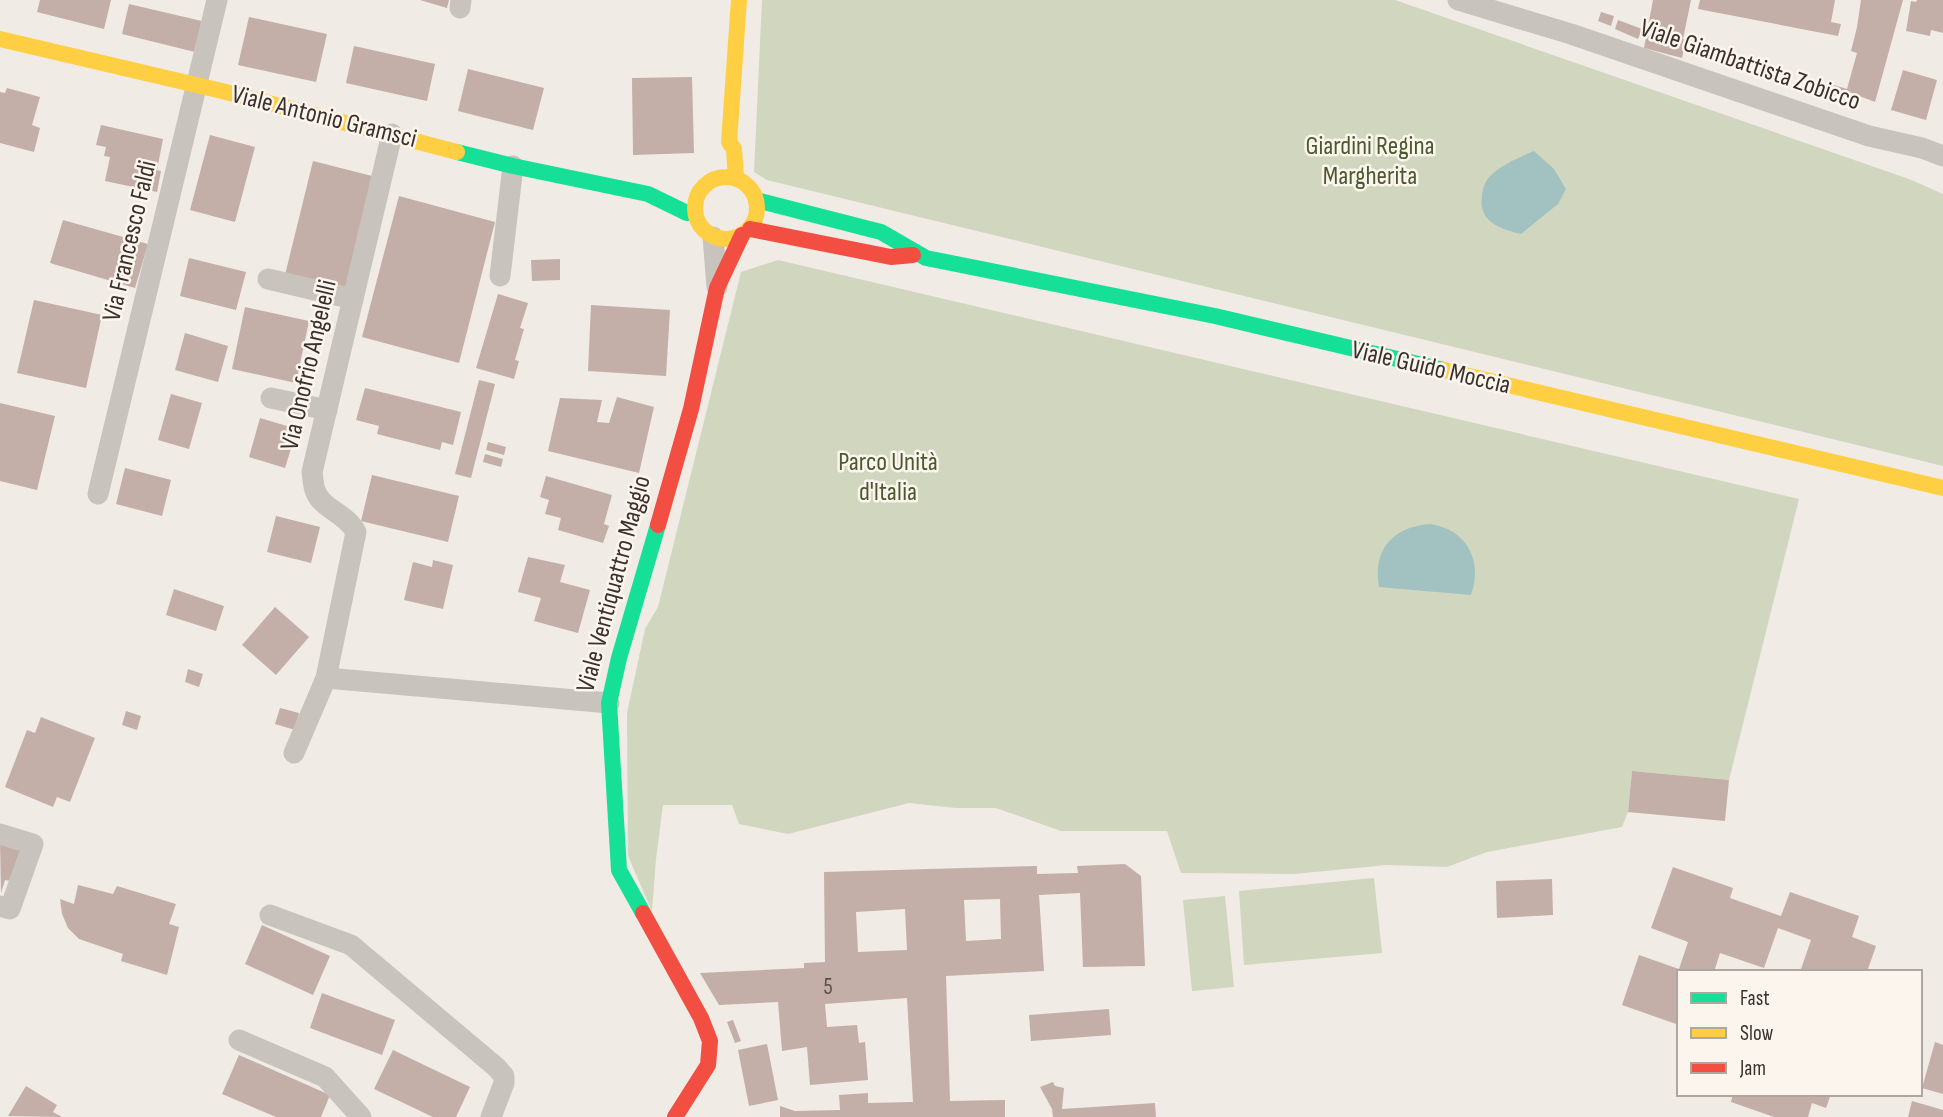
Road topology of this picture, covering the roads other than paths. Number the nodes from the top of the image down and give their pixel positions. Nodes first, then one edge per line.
1 (217, 0) edge
2 (739, 0) edge
3 (1458, 0) edge
4 (0, 39) edge
5 (197, 85) junction
6 (392, 134) junction
7 (1943, 156) edge
8 (513, 166) junction
9 (728, 178) junction
10 (685, 192) junction
11 (648, 194) junction
12 (757, 200) junction
13 (695, 213) junction
14 (746, 232) junction
15 (713, 237) junction
16 (917, 255) junction
17 (500, 276) dead end
18 (268, 279) dead end
19 (717, 288) junction
20 (353, 299) junction
21 (271, 398) dead end
22 (327, 410) junction
23 (1943, 488) edge
24 (98, 494) dead end
25 (326, 678) junction
26 (609, 703) junction
27 (294, 753) dead end
28 (0, 834) edge
29 (0, 906) edge
30 (270, 915) dead end
31 (239, 1040) dead end
32 (361, 1117) edge
33 (491, 1117) edge
34 (675, 1117) edge

1 - 5 street, Via Francesco Faldi
2 - 9 main road
3 - 7 street, Viale Giambattista Zobicco
4 - 5 main road, Viale Antonio Gramsci
5 - 6 main road, Viale Antonio Gramsci
5 - 24 street, Via Francesco Faldi
6 - 8 main road, Viale Antonio Gramsci
6 - 20 street, Via Onofrio Angelelli
8 - 11 main road, Viale Antonio Gramsci
8 - 17 street
9 - 10 main road
9 - 12 main road, Viale Guido Moccia
10 - 11 main road, Viale Antonio Gramsci
10 - 13 main road
11 - 13 main road, Viale Antonio Gramsci
12 - 14 main road
12 - 16 main road, Viale Guido Moccia
13 - 15 main road
14 - 15 main road, Viale Guido Moccia
14 - 16 main road, Viale Guido Moccia
14 - 19 main road, Viale Ventiquattro Maggio
15 - 19 street, Viale Ventiquattro Maggio
16 - 23 main road, Viale Guido Moccia
18 - 20 street
19 - 26 main road, Viale Ventiquattro Maggio
20 - 22 street, Via Onofrio Angelelli
21 - 22 street
22 - 25 street, Via Onofrio Angelelli
25 - 26 street
25 - 27 street, Via Onofrio Angelelli
26 - 34 main road, Viale Ventiquattro Maggio
28 - 29 street
30 - 33 street
31 - 32 street

